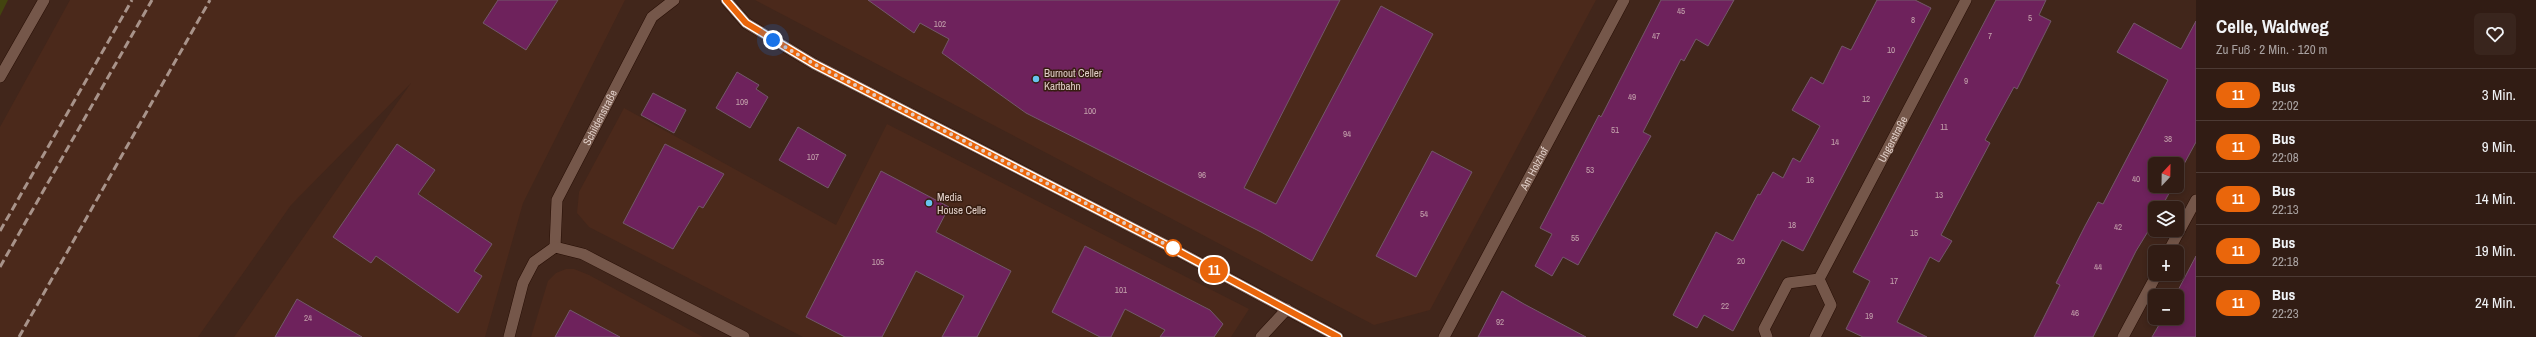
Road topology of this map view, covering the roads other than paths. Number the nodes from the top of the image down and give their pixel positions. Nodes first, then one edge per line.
1 (44, 0) edge
2 (674, 0) edge
3 (726, 0) edge
4 (1624, 0) edge
5 (1966, 0) edge
6 (0, 76) edge
7 (2196, 200) edge
8 (2172, 245) edge
9 (554, 247) junction
10 (1819, 279) junction
11 (2152, 281) edge
12 (1287, 309) junction
13 (509, 337) edge
14 (744, 337) edge
15 (1261, 337) edge
16 (1338, 337) edge
17 (1444, 337) edge
18 (1767, 337) edge
19 (1815, 337) edge
20 (2123, 337) edge

1 - 6 street
2 - 9 street, Schildenstraße
3 - 12 street
4 - 17 street, Am Holzhof
5 - 10 street, Ungerstraße
7 - 8 street
9 - 13 street
9 - 14 street
10 - 18 street
10 - 19 street
11 - 20 street
12 - 15 street
12 - 16 street

